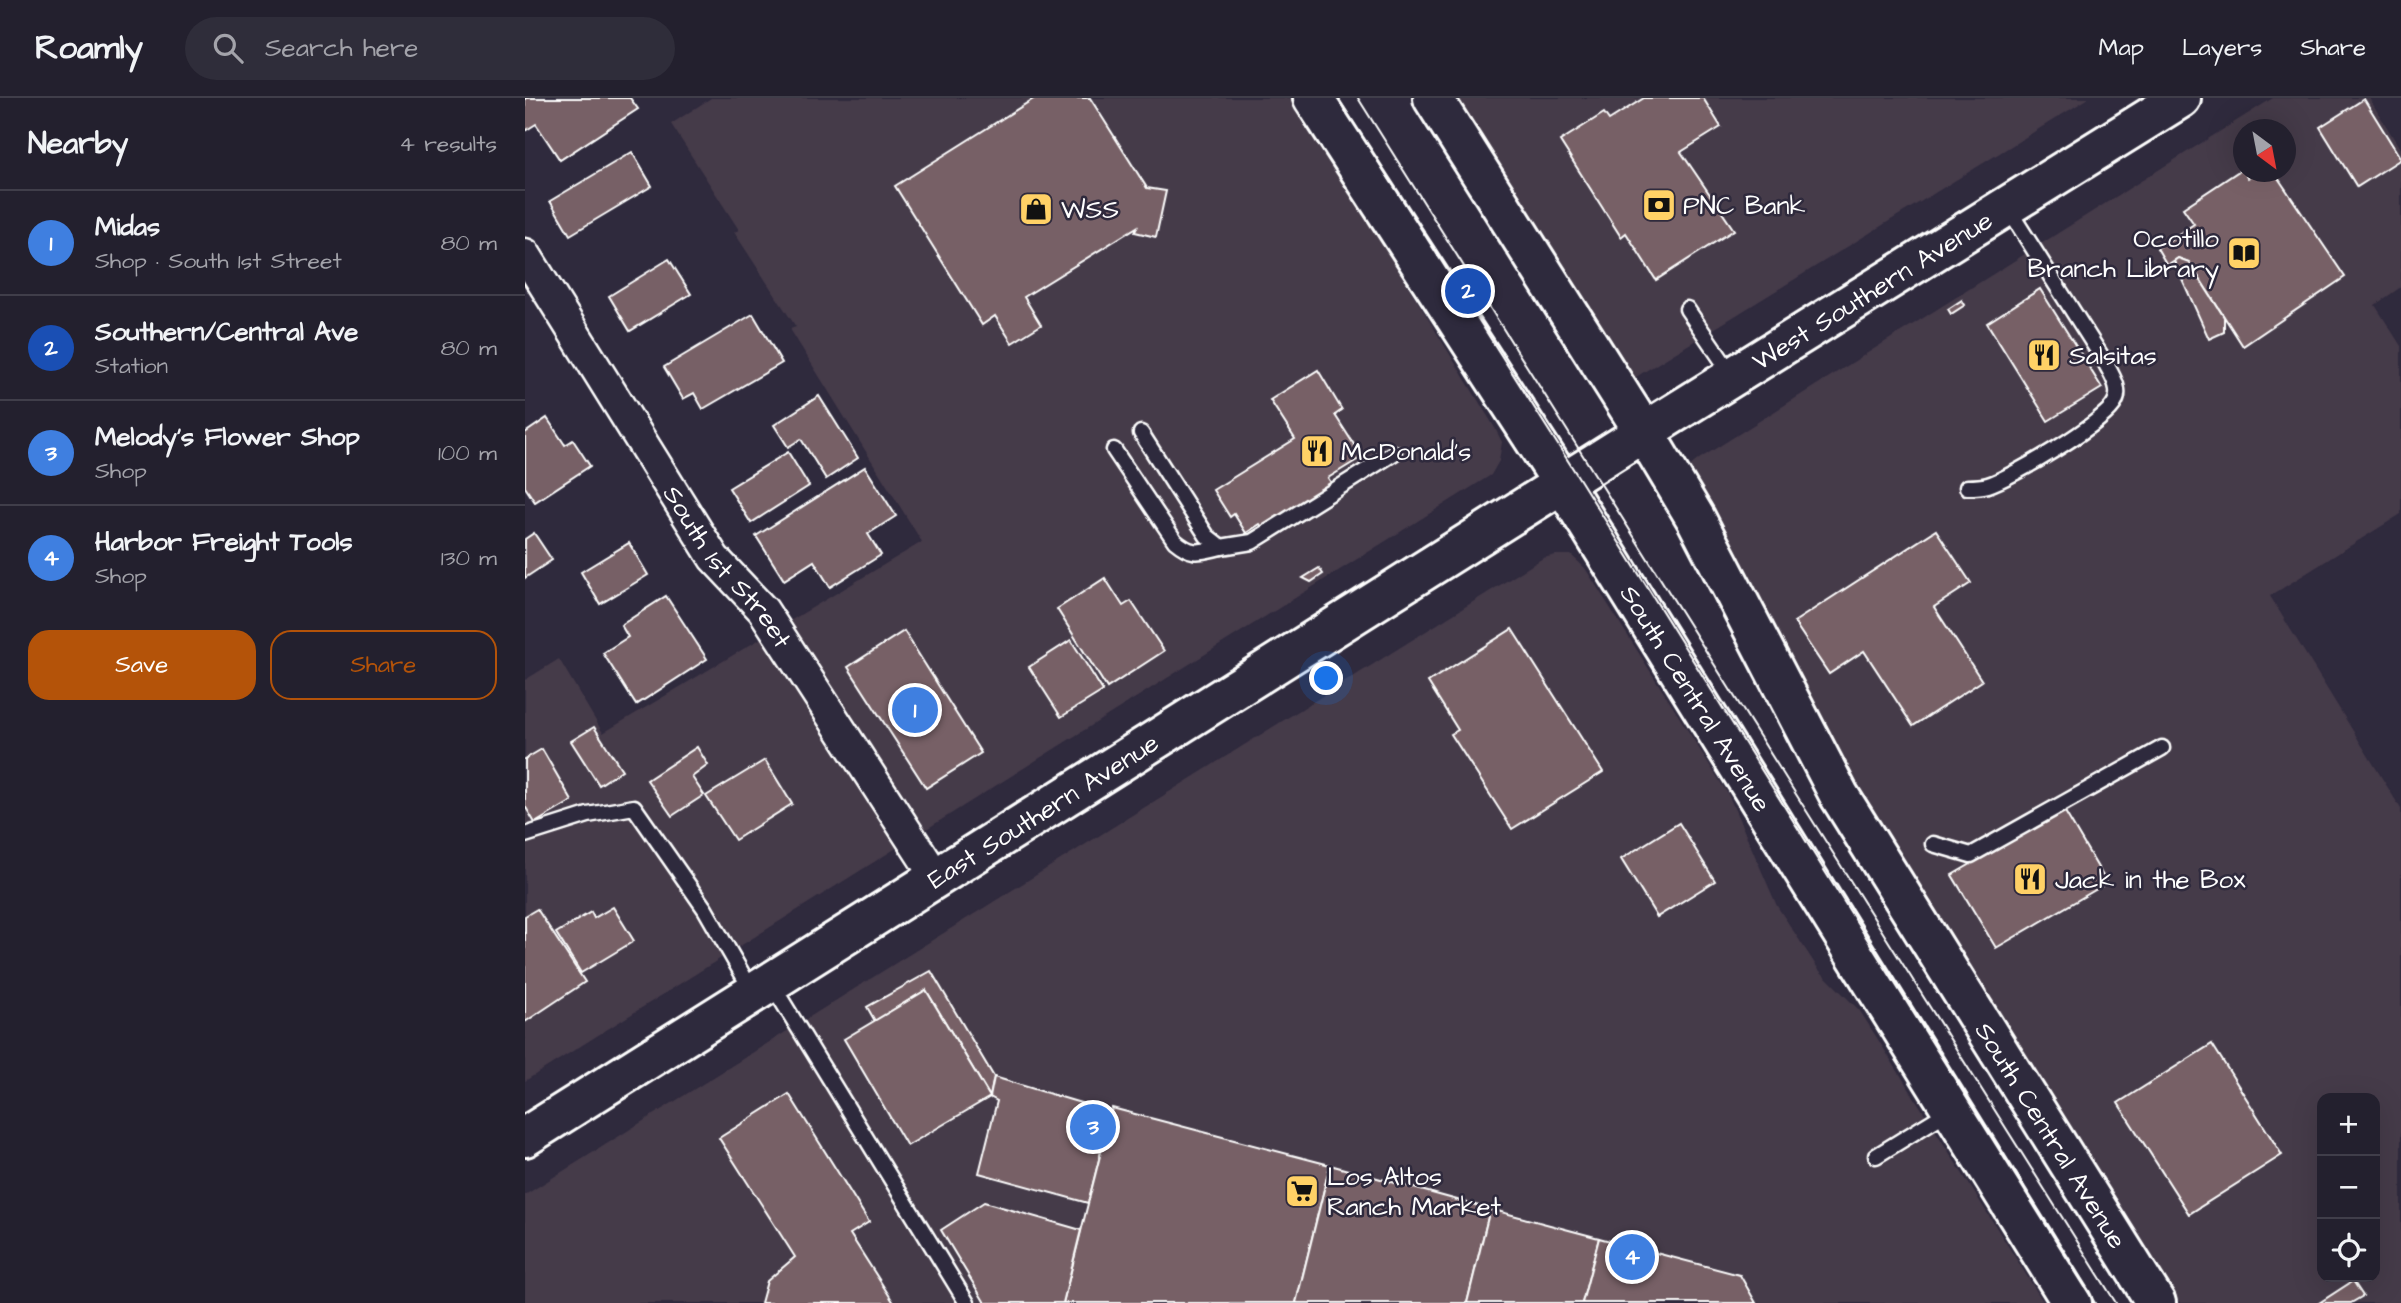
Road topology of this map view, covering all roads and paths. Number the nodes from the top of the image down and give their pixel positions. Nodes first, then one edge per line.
1 (1313, 98) edge
2 (1433, 98) edge
3 (2181, 98) edge
4 (2007, 206) junction
5 (525, 254) edge
6 (1687, 309) dead end
7 (1733, 376) junction
8 (1644, 432) junction
9 (1141, 433) dead end
10 (1114, 450) dead end
11 (1394, 453) dead end
12 (1563, 484) junction
13 (1967, 487) dead end
14 (1221, 547) junction
15 (2162, 748) dead end
16 (525, 835) edge
17 (1933, 844) dead end
18 (936, 877) junction
19 (762, 987) junction
20 (1950, 1110) junction
21 (532, 1128) edge
22 (1877, 1156) dead end
23 (967, 1303) edge
24 (2072, 1303) edge
25 (2156, 1303) edge

1 - 12 main road, South Central Avenue
2 - 8 main road, South Central Avenue
3 - 4 main road, West Southern Avenue
4 - 7 main road, West Southern Avenue
4 - 13 lane
5 - 18 street, South 1st Street
6 - 7 lane
7 - 8 main road, West Southern Avenue
8 - 12 main road, West Southern Avenue
8 - 25 main road, South Central Avenue
9 - 14 lane
10 - 14 lane
11 - 14 lane
12 - 18 main road, East Southern Avenue
12 - 20 main road, South Central Avenue
15 - 17 lane
16 - 19 lane
18 - 19 main road, East Southern Avenue
19 - 21 main road, East Southern Avenue
19 - 23 lane
20 - 22 lane
20 - 24 main road, South Central Avenue

